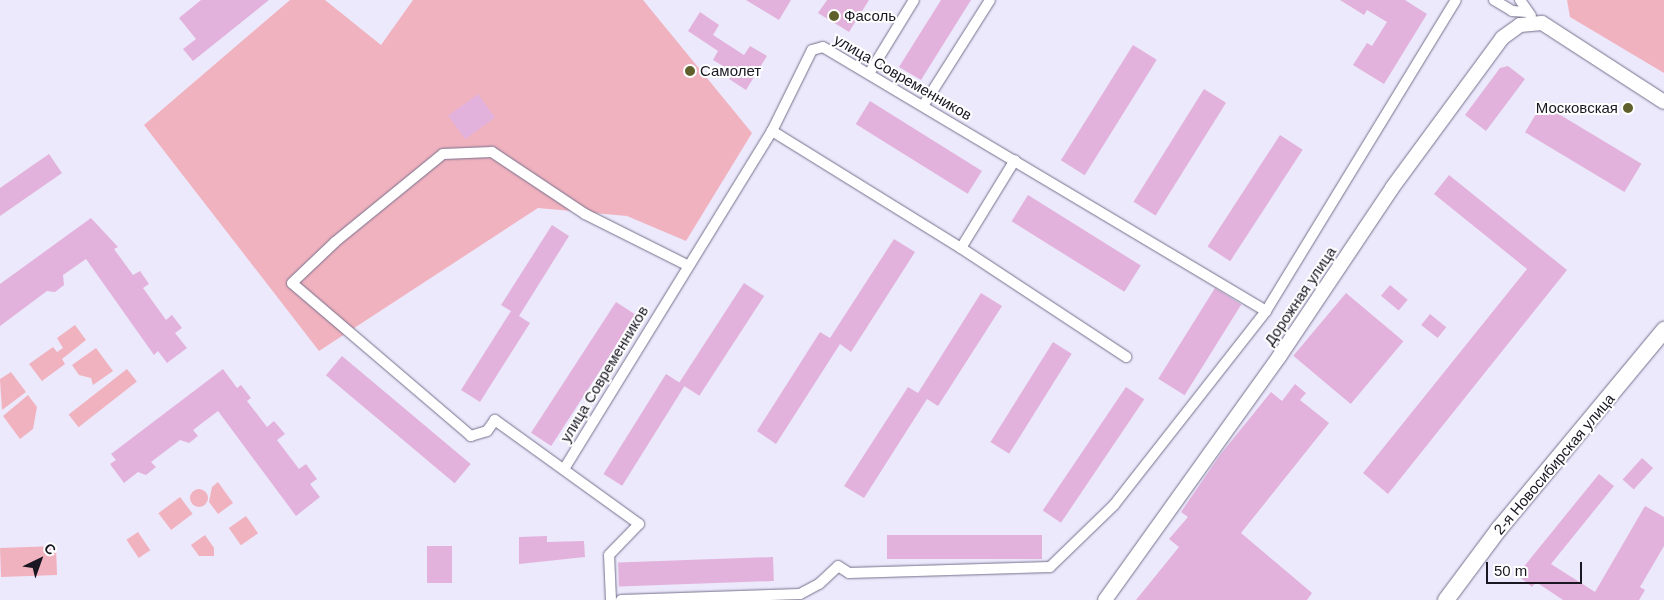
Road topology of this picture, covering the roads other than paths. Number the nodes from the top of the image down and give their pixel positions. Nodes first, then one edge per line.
1 (914, 0) edge
2 (990, 0) edge
3 (1456, 0) edge
4 (1520, 0) edge
5 (1495, 1) edge
6 (1530, 17) junction
7 (870, 72) junction
8 (1664, 102) edge
9 (923, 106) junction
10 (772, 131) junction
11 (1015, 160) junction
12 (962, 248) junction
13 (687, 265) junction
14 (1266, 311) junction
15 (1664, 330) edge
16 (1126, 357) dead end
17 (564, 469) junction
18 (611, 600) edge
19 (621, 600) edge
20 (1105, 600) edge
21 (1446, 600) edge

1 - 7 street
2 - 9 street
3 - 14 street
4 - 6 street
5 - 6 street
6 - 8 street
6 - 20 street, Дорожная улица
7 - 9 street, улица Современников
7 - 10 street, улица Современников
9 - 11 street, улица Современников
10 - 12 street
10 - 13 street, улица Современников
11 - 12 street
11 - 14 street, улица Современников
12 - 16 street
13 - 17 street, улица Современников
13 - 17 street
14 - 19 street
15 - 21 main road, 2-я Новосибирская улица
17 - 18 street

